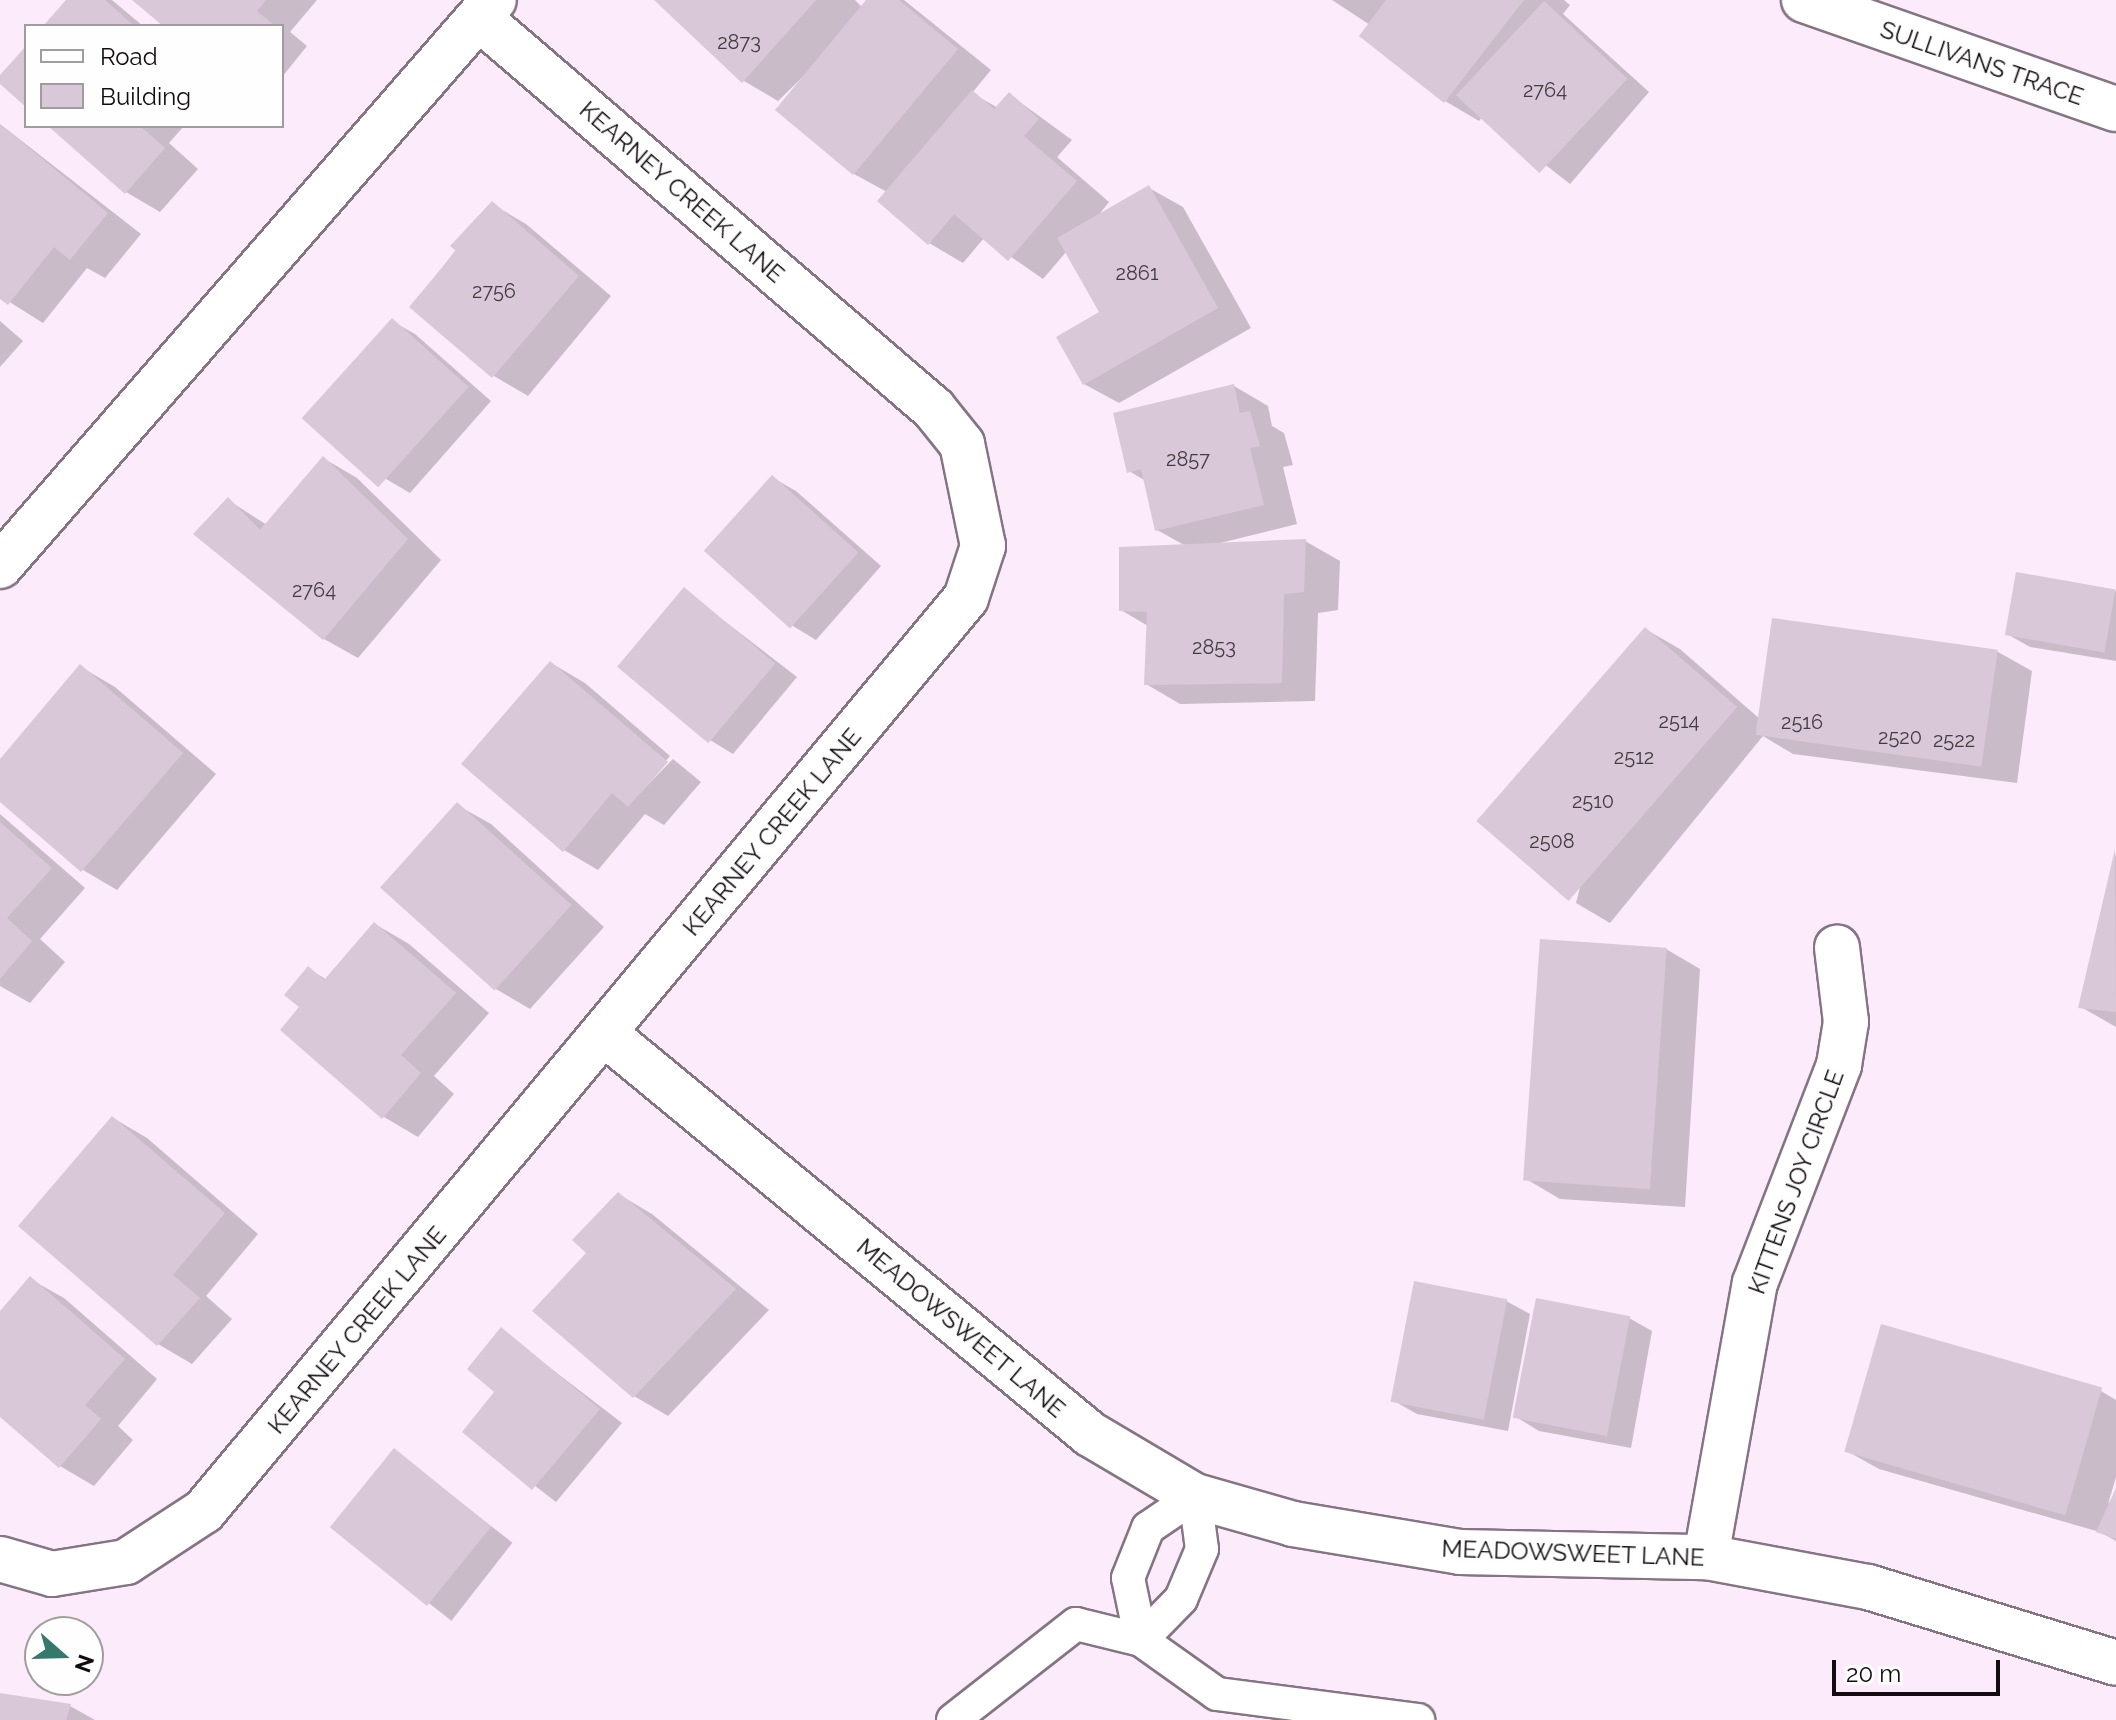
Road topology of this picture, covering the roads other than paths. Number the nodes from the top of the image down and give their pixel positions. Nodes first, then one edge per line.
1 (1804, 0) edge
2 (487, 9) edge
3 (1901, 17) edge
4 (2116, 109) edge
5 (0, 566) edge
6 (1837, 948) dead end
7 (605, 1034) junction
8 (1195, 1496) junction
9 (1706, 1557) junction
10 (0, 1559) edge
11 (1141, 1640) junction
12 (2116, 1663) edge
13 (1224, 1707) edge
14 (953, 1720) edge
15 (1410, 1720) edge
16 (1418, 1720) edge

1 - 3 street, SULLIVANS TRACE
2 - 5 street, KEARNEY CREEK LANE
2 - 7 street, KEARNEY CREEK LANE
3 - 4 street, SULLIVANS TRACE
6 - 9 street, KITTENS JOY CIRCLE
7 - 8 street, MEADOWSWEET LANE
7 - 10 street, KEARNEY CREEK LANE
8 - 9 street, MEADOWSWEET LANE
8 - 11 lane
8 - 11 lane
9 - 12 street, MEADOWSWEET LANE
11 - 13 lane
11 - 14 lane
13 - 15 lane
15 - 16 lane

